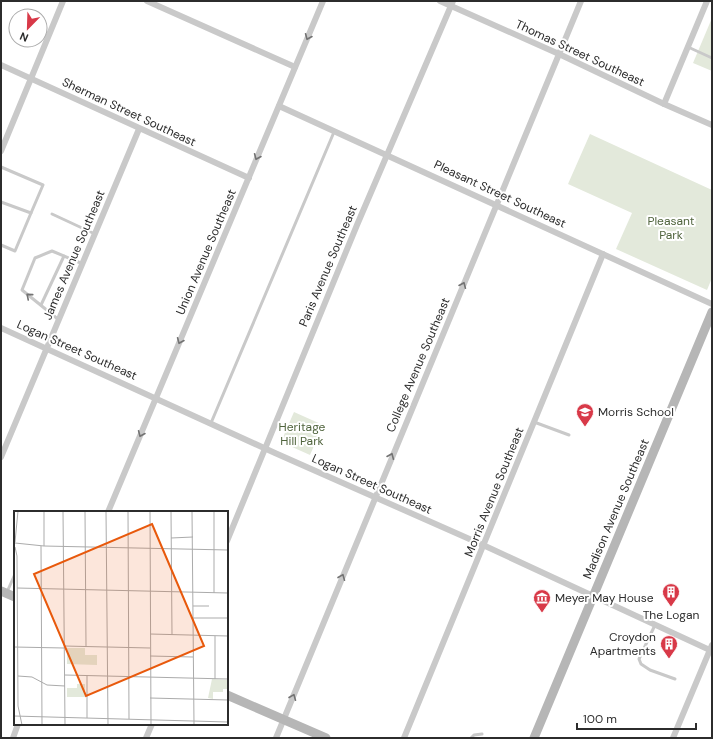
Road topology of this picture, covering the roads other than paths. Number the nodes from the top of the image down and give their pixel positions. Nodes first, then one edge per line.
1 (63, 1) edge
2 (147, 1) edge
3 (323, 1) edge
4 (440, 1) edge
5 (581, 1) edge
6 (707, 1) edge
7 (452, 4) edge
8 (688, 47) junction
9 (559, 54) junction
10 (712, 58) edge
11 (1, 65) edge
12 (295, 67) junction
13 (31, 79) junction
14 (664, 104) junction
15 (279, 106) junction
16 (712, 125) edge
17 (140, 129) junction
18 (334, 131) junction
19 (1, 151) edge
20 (387, 155) junction
21 (1, 167) edge
22 (249, 178) junction
23 (1, 202) edge
24 (497, 204) junction
25 (31, 213) junction
26 (52, 214) dead end
27 (95, 234) junction
28 (1, 245) edge
29 (603, 254) junction
30 (64, 256) junction
31 (83, 264) junction
32 (712, 304) edge
33 (41, 305) junction
34 (712, 312) edge
35 (59, 320) junction
36 (1, 328) edge
37 (47, 348) junction
38 (156, 398) junction
39 (534, 422) junction
40 (211, 423) junction
41 (569, 435) dead end
42 (3, 447) edge
43 (265, 448) junction
44 (1, 457) edge
45 (374, 497) junction
46 (108, 511) edge
47 (228, 539) edge
48 (483, 545) junction
49 (14, 576) edge
50 (4, 592) edge
51 (592, 596) junction
52 (14, 597) edge
53 (655, 625) junction
54 (711, 649) edge
55 (675, 679) dead end
56 (228, 694) edge
57 (284, 719) junction
58 (18, 725) edge
59 (152, 725) edge
60 (482, 734) dead end
61 (13, 738) edge
62 (146, 738) edge
63 (276, 738) edge
64 (326, 738) edge
65 (404, 738) edge
66 (471, 738) edge
67 (534, 738) edge
68 (673, 738) edge

1 - 13 street
2 - 12 street
3 -> 12 street, Union Avenue Southeast
4 - 7 street, Thomas Street Southeast
5 - 9 street, College Avenue Southeast
6 - 8 street
7 - 9 street, Thomas Street Southeast
7 - 20 street, Paris Avenue Southeast
8 - 10 lane
8 - 14 street
9 - 14 street, Thomas Street Southeast
9 - 24 street, College Avenue Southeast
11 - 13 street, Sherman Street Southeast
12 - 15 street, Union Avenue Southeast
13 - 17 street, Sherman Street Southeast
13 - 19 street
14 - 16 street, Thomas Street Southeast
15 - 18 street, Pleasant Street Southeast
15 -> 22 street, Union Avenue Southeast
17 - 22 street, Sherman Street Southeast
17 - 27 street, James Avenue Southeast
18 - 20 street, Pleasant Street Southeast
18 - 40 lane
20 - 24 street, Pleasant Street Southeast
20 - 43 street, Paris Avenue Southeast
21 - 25 lane
22 -> 38 street, Union Avenue Southeast
23 - 25 lane
24 - 29 street, Pleasant Street Southeast
45 -> 24 street, College Avenue Southeast
25 - 28 lane
26 - 27 lane
27 - 31 street, James Avenue Southeast
29 - 32 street, Pleasant Street Southeast
29 - 39 street, Morris Avenue Southeast
30 - 31 lane
30 - 33 lane
33 -> 30 lane
31 - 35 street, James Avenue Southeast
33 - 35 lane
34 - 51 street, Madison Avenue Southeast
35 - 37 street, James Avenue Southeast
36 - 37 street, Logan Street Southeast
37 - 38 street, Logan Street Southeast
37 - 42 street, James Avenue Southeast
38 - 40 street, Logan Street Southeast
38 -> 46 street, Union Avenue Southeast
39 - 41 lane
39 - 48 street, Morris Avenue Southeast
40 - 43 street, Logan Street Southeast
42 - 44 street, James Avenue Southeast
43 - 45 street, Logan Street Southeast
43 - 47 street, Paris Avenue Southeast
45 - 48 street, Logan Street Southeast
57 -> 45 street, College Avenue Southeast
48 - 51 street, Logan Street Southeast
48 - 65 street, Morris Avenue Southeast
49 - 50 lane
50 - 52 street
51 - 53 street, Logan Street Southeast
51 - 67 street, Madison Avenue Southeast
53 - 54 street, Logan Street Southeast
53 - 55 lane
54 - 68 street
56 - 57 street
57 - 63 street, College Avenue Southeast
57 - 64 street
58 - 61 street
59 - 62 street
60 - 66 lane

